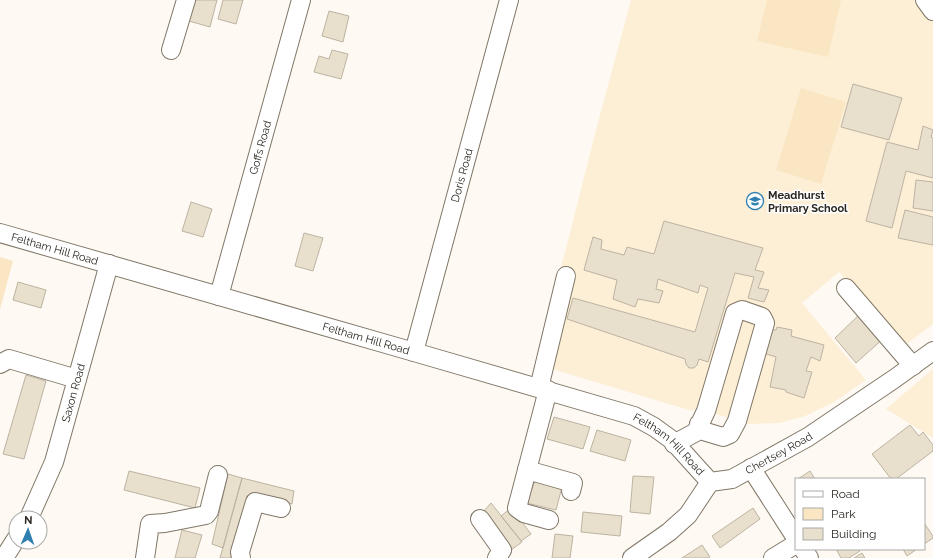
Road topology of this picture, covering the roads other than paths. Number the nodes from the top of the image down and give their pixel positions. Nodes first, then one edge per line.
1 (186, 0) edge
2 (301, 0) edge
3 (509, 0) edge
4 (925, 0) edge
5 (933, 11) edge
6 (171, 50) dead end
7 (0, 233) edge
8 (109, 264) junction
9 (566, 276) dead end
10 (846, 288) dead end
11 (220, 296) junction
12 (933, 351) edge
13 (414, 352) junction
14 (0, 364) edge
15 (913, 366) junction
16 (77, 379) junction
17 (543, 389) junction
18 (699, 424) junction
19 (674, 444) junction
20 (751, 468) junction
21 (527, 470) junction
22 (218, 475) dead end
23 (710, 482) junction
24 (571, 491) dead end
25 (281, 508) dead end
26 (33, 510) edge
27 (480, 519) dead end
28 (549, 520) dead end
29 (795, 536) edge
30 (795, 545) edge
31 (145, 558) edge
32 (241, 558) edge
33 (497, 558) edge
34 (632, 558) edge
35 (773, 558) edge

1 - 6 street
2 - 11 street, Goffs Road
3 - 13 street, Doris Road
4 - 5 street
7 - 8 street, Feltham Hill Road
8 - 11 street, Feltham Hill Road
8 - 16 street, Saxon Road
9 - 17 street
10 - 15 street
11 - 13 street, Feltham Hill Road
12 - 15 street, Chertsey Road
13 - 17 street, Feltham Hill Road
14 - 16 street
15 - 20 street, Chertsey Road
16 - 26 street, Saxon Road
17 - 19 street, Feltham Hill Road
17 - 21 street
18 - 18 street
18 - 19 street
19 - 23 street, Feltham Hill Road
20 - 23 street, Chertsey Road
20 - 29 street
21 - 24 street
21 - 28 street
22 - 31 street
23 - 34 street
25 - 32 street
27 - 33 street
30 - 35 street

